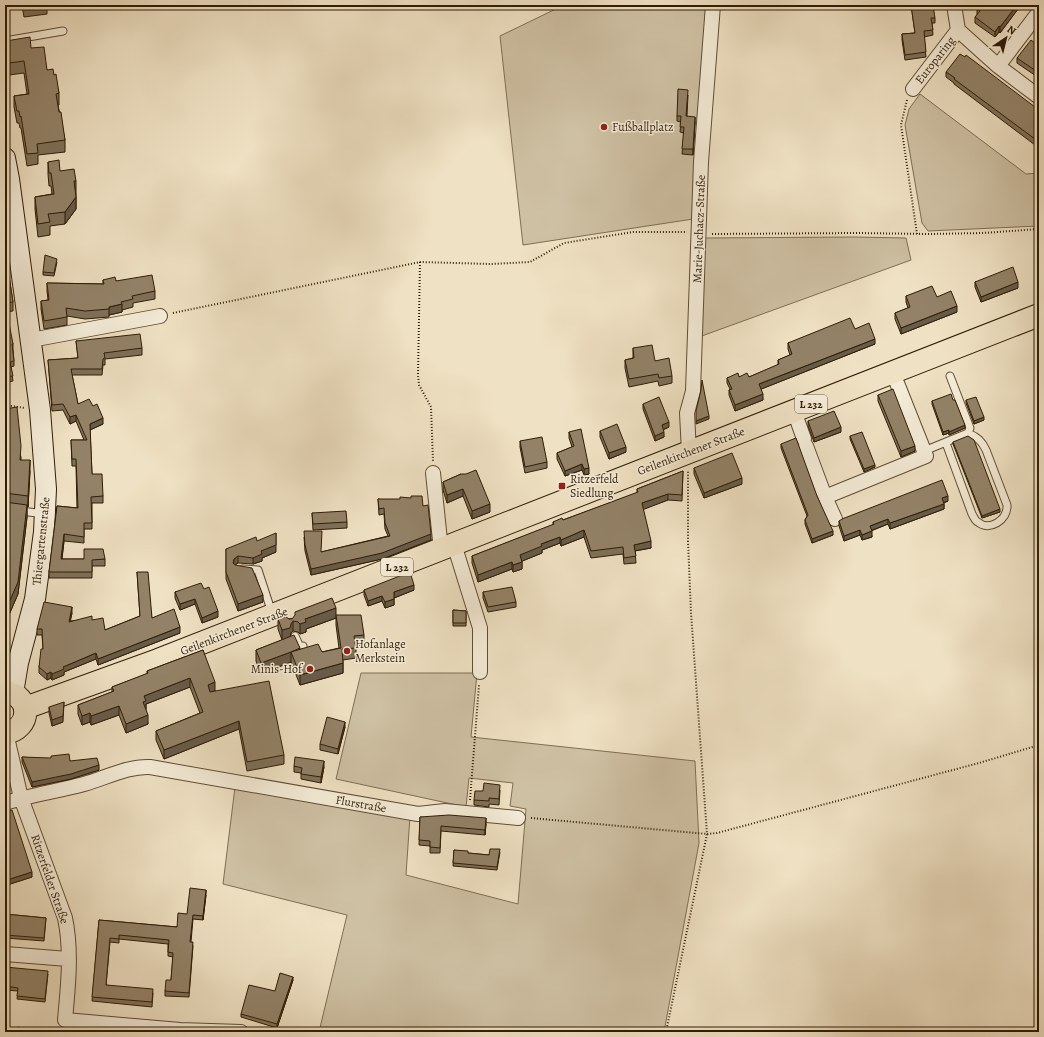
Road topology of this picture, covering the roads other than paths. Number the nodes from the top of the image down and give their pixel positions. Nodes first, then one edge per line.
1 (713, 5) edge
2 (954, 5) edge
3 (1039, 12) edge
4 (958, 30) junction
5 (64, 31) dead end
6 (5, 41) edge
7 (998, 66) junction
8 (913, 89) road end
9 (1039, 97) edge
10 (5, 158) edge
11 (1039, 315) edge
12 (160, 316) road end
13 (31, 340) junction
14 (893, 373) junction
15 (950, 376) dead end
16 (794, 411) junction
17 (968, 433) junction
18 (946, 443) junction
19 (924, 451) junction
20 (689, 452) junction
21 (433, 472) road end
22 (825, 497) junction
23 (5, 509) edge
24 (45, 514) junction
25 (835, 519) dead end
26 (448, 547) junction
27 (238, 568) edge
28 (282, 614) junction
29 (295, 636) edge
30 (303, 646) dead end
31 (480, 672) road end
32 (14, 698) edge
33 (6, 733) edge
34 (21, 798) junction
35 (5, 803) edge
36 (518, 818) road end
37 (5, 954) edge
38 (68, 959) junction
39 (241, 1032) edge

1 - 20 street, Marie-Juchacz-Straße
2 - 4 street, Europaring
3 - 7 street
4 - 7 street, Europaring
4 - 8 street, Europaring
5 - 6 lane
7 - 9 street, Europaring
10 - 13 main road, Thiergartenstraße
11 - 14 main road, Geilenkirchener Straße / L 232
12 - 13 street
13 - 24 main road, Thiergartenstraße
14 - 16 main road, Geilenkirchener Straße / L 232
14 - 19 street
15 - 17 lane
16 - 20 main road, Geilenkirchener Straße / L 232
16 - 22 street
17 - 18 lane
17 - 18 lane
18 - 19 lane
19 - 22 street
20 - 26 main road, Geilenkirchener Straße / L 232
21 - 26 street
22 - 25 street
23 - 24 lane
24 - 32 main road, Thiergartenstraße
26 - 28 main road, Geilenkirchener Straße / L 232
26 - 31 street
27 - 28 lane
28 - 32 main road, Geilenkirchener Straße / L 232
29 - 30 lane
32 - 33 main road
33 - 34 street, Ritzerfelder Straße
34 - 35 street, Flurstraße
34 - 36 street, Flurstraße
34 - 38 street, Ritzerfelder Straße
37 - 38 street
38 - 39 street, Ritzerfelder Straße

